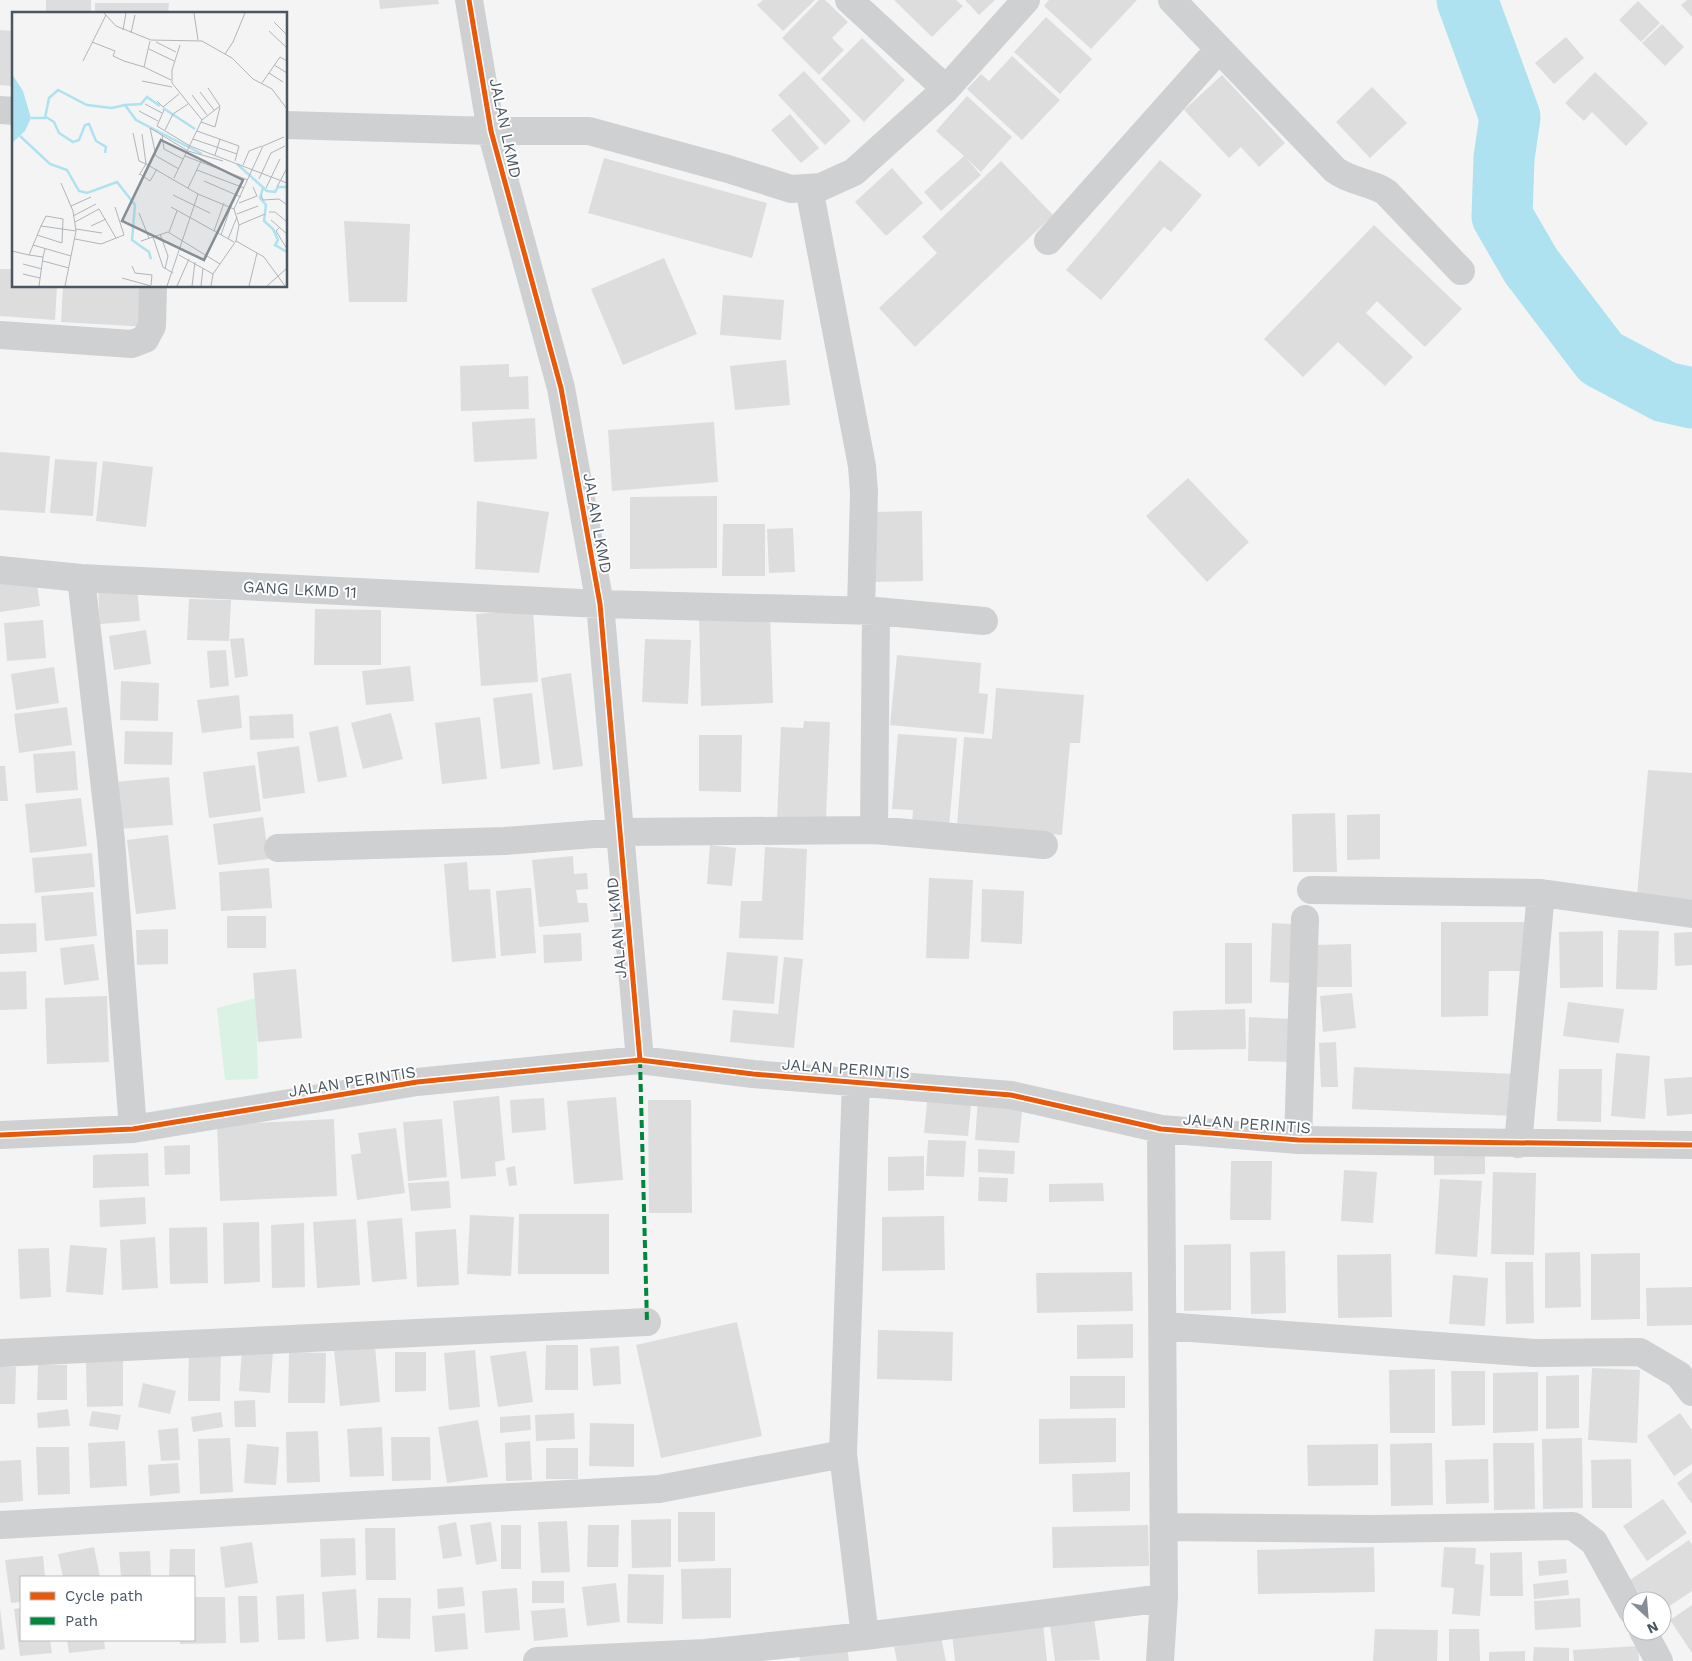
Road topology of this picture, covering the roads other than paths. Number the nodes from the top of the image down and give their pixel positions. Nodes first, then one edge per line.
1 (469, 0) edge
2 (849, 0) edge
3 (1026, 0) edge
4 (1172, 0) edge
5 (1218, 49) junction
6 (946, 89) junction
7 (288, 125) edge
8 (491, 131) junction
9 (809, 188) junction
10 (1048, 242) dead end
11 (1461, 271) dead end
12 (153, 288) edge
13 (0, 335) edge
14 (0, 570) edge
15 (81, 578) junction
16 (600, 604) junction
17 (868, 610) junction
18 (984, 621) dead end
19 (874, 830) junction
20 (620, 832) junction
21 (1044, 845) dead end
22 (278, 848) dead end
23 (1311, 890) dead end
24 (1541, 893) junction
25 (1692, 914) edge
26 (1305, 919) dead end
27 (640, 1060) junction
28 (856, 1081) junction
29 (134, 1129) junction
30 (1161, 1129) junction
31 (0, 1135) edge
32 (1298, 1140) junction
33 (1518, 1144) junction
34 (1692, 1145) edge
35 (647, 1322) dead end
36 (1163, 1326) junction
37 (0, 1354) edge
38 (1692, 1392) edge
39 (843, 1454) junction
40 (0, 1525) edge
41 (1165, 1527) junction
42 (1622, 1593) edge
43 (1164, 1598) junction
44 (865, 1636) junction
45 (1648, 1641) edge
46 (537, 1661) edge
47 (1160, 1661) edge
48 (1659, 1661) edge

1 - 8 street, JALAN LKMD
2 - 6 street
3 - 6 street
4 - 5 street
5 - 10 street
5 - 11 street
6 - 9 street
7 - 8 street
8 - 9 street
8 - 16 street, JALAN LKMD
9 - 17 street
12 - 13 street
14 - 15 street, GANG LKMD 11
15 - 16 street, GANG LKMD 11
15 - 29 street
16 - 17 street, GANG LKMD 11
16 - 20 street, JALAN LKMD
17 - 18 street, GANG LKMD 11
17 - 19 street
19 - 20 street
19 - 21 street
20 - 22 street
20 - 27 street, JALAN LKMD
23 - 24 street
24 - 25 street
24 - 33 street
26 - 32 street
27 - 28 street, JALAN PERINTIS
27 - 29 street, JALAN PERINTIS
28 - 30 street, JALAN PERINTIS
28 - 39 street
29 - 31 street, JALAN PERINTIS
30 - 32 street, JALAN PERINTIS
30 - 36 street
32 - 33 street, JALAN PERINTIS
33 - 34 street, JALAN PERINTIS
35 - 37 street
36 - 38 street
36 - 41 street
39 - 40 street
39 - 44 street
41 - 42 street
41 - 43 street
43 - 44 street
43 - 47 street
44 - 46 street
45 - 48 street

